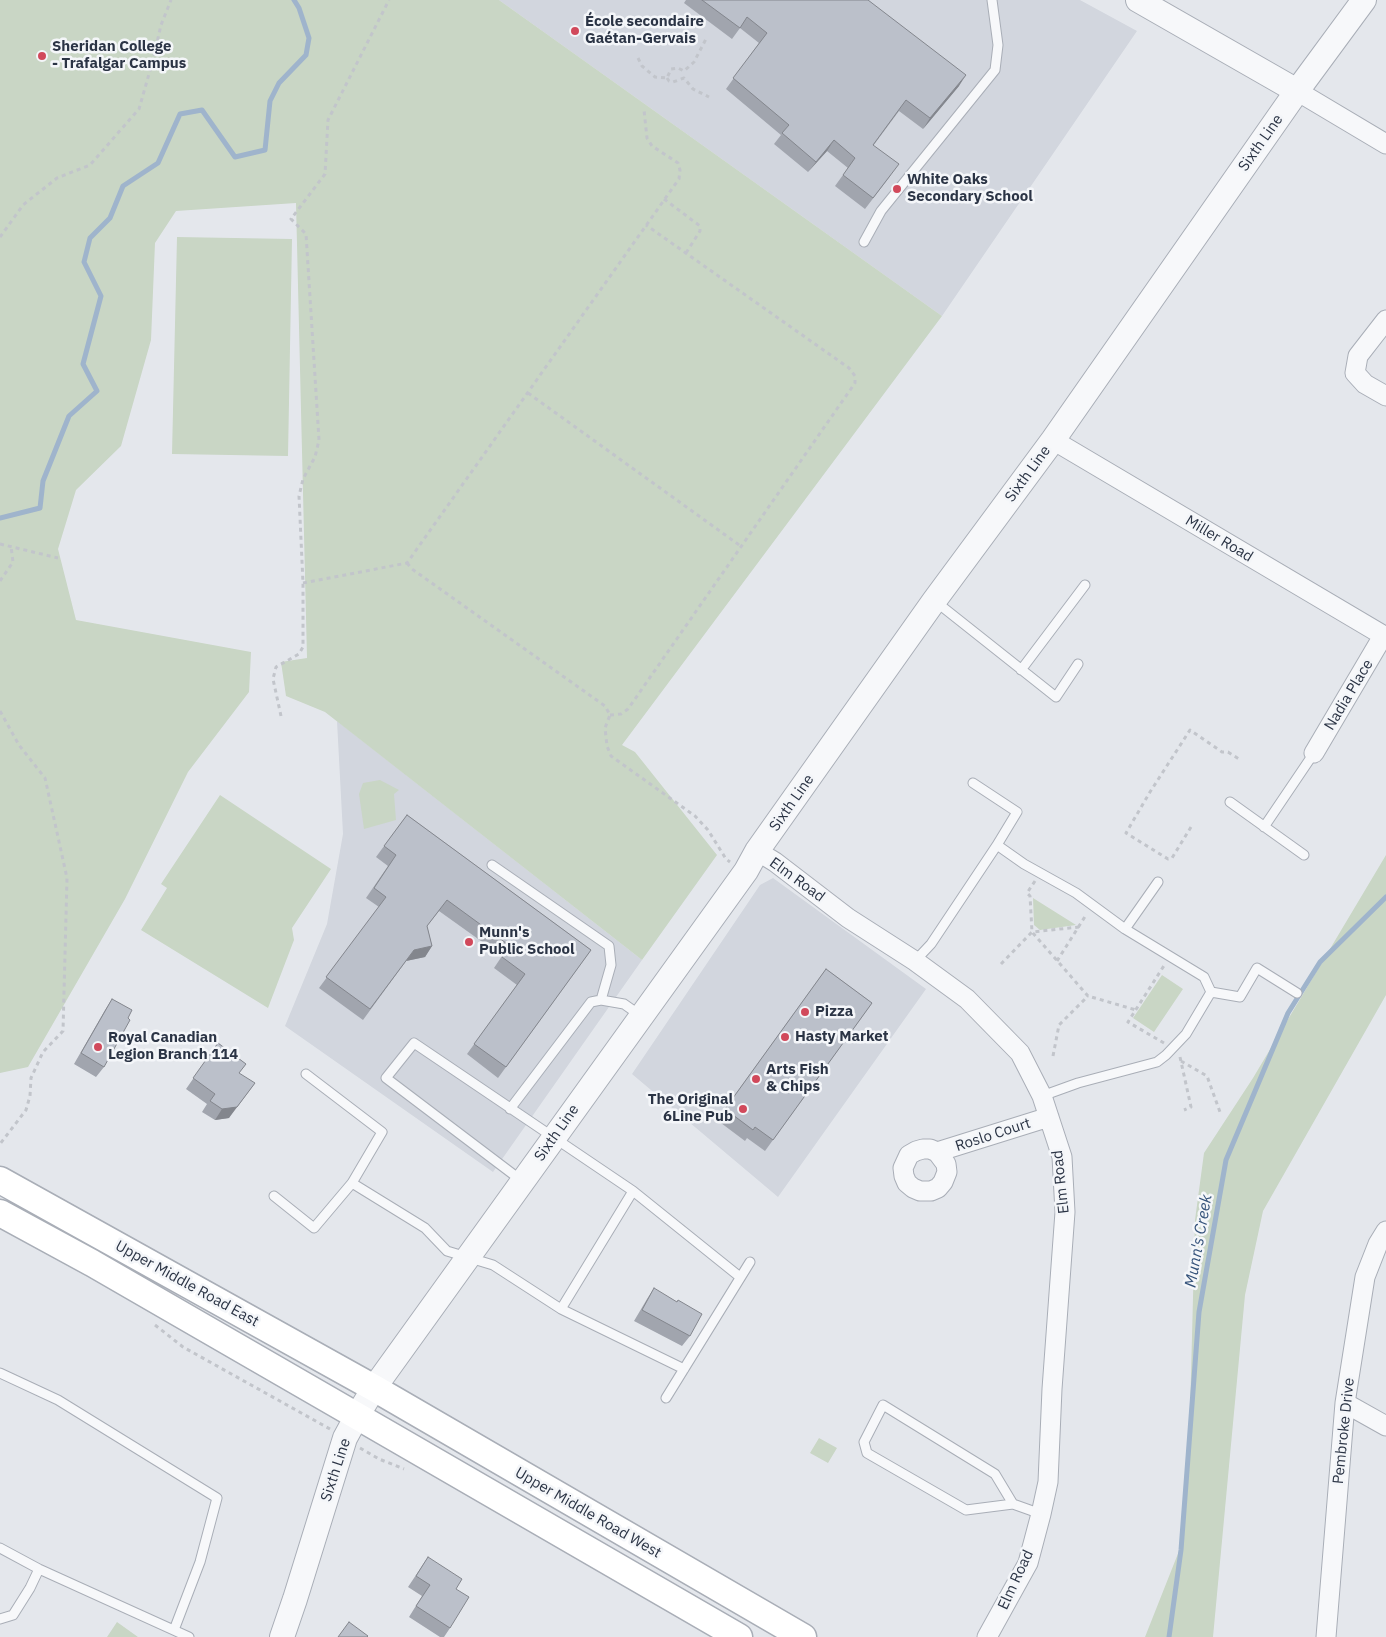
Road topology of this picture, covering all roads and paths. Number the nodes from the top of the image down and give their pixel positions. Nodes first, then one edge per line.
1 (171, 0) edge
2 (389, 0) edge
3 (992, 0) edge
4 (1138, 0) edge
5 (1364, 0) edge
6 (707, 38) dead end
7 (638, 58) dead end
8 (684, 71) junction
9 (667, 78) junction
10 (684, 78) junction
11 (1297, 91) junction
12 (709, 96) dead end
13 (644, 110) dead end
14 (1386, 144) edge
15 (664, 199) junction
16 (646, 225) junction
17 (0, 237) edge
18 (864, 242) dead end
19 (686, 253) junction
20 (1386, 320) edge
21 (528, 393) junction
22 (1386, 396) edge
23 (1053, 440) junction
24 (0, 544) edge
25 (11, 546) junction
26 (742, 547) junction
27 (58, 558) dead end
28 (407, 563) junction
29 (0, 581) edge
30 (303, 583) junction
31 (1085, 585) dead end
32 (934, 601) junction
33 (1385, 637) edge
34 (1078, 664) dead end
35 (1021, 670) junction
36 (0, 711) edge
37 (610, 715) junction
38 (281, 716) dead end
39 (1314, 753) joint
40 (1239, 759) dead end
41 (973, 783) dead end
42 (1230, 802) dead end
43 (1191, 827) dead end
44 (1264, 827) junction
45 (997, 845) junction
46 (1304, 855) dead end
47 (751, 861) junction
48 (492, 865) dead end
49 (1040, 873) junction
50 (1158, 882) dead end
51 (1093, 905) junction
52 (1078, 927) junction
53 (1125, 929) junction
54 (1032, 932) junction
55 (1170, 956) junction
56 (1057, 961) junction
57 (915, 962) junction
58 (1001, 964) dead end
59 (1211, 992) junction
60 (1297, 993) dead end
61 (1088, 996) junction
62 (601, 1000) junction
63 (1136, 1010) junction
64 (641, 1016) junction
65 (1175, 1046) junction
66 (1053, 1056) dead end
67 (1180, 1060) junction
68 (306, 1074) dead end
69 (1042, 1096) junction
70 (510, 1109) junction
71 (1184, 1110) dead end
72 (1220, 1112) dead end
73 (1049, 1117) junction
74 (553, 1139) junction
75 (0, 1144) edge
76 (937, 1152) dead end
77 (0, 1180) edge
78 (523, 1181) junction
79 (352, 1183) junction
80 (633, 1191) junction
81 (274, 1196) dead end
82 (0, 1213) edge
83 (1386, 1231) edge
84 (467, 1258) junction
85 (750, 1262) dead end
86 (740, 1278) junction
87 (561, 1309) junction
88 (684, 1369) junction
89 (0, 1373) edge
90 (374, 1388) junction
91 (666, 1398) dead end
92 (1345, 1403) junction
93 (357, 1416) junction
94 (1386, 1426) edge
95 (1013, 1504) junction
96 (1041, 1514) junction
97 (0, 1548) edge
98 (39, 1569) junction
99 (0, 1619) edge
100 (174, 1630) junction
101 (189, 1637) edge
102 (282, 1637) edge
103 (739, 1637) edge
104 (803, 1637) edge
105 (987, 1637) edge
106 (1326, 1637) edge

1 - 17 path
2 - 30 path
3 - 18 lane
4 - 11 street
5 - 11 street, Sixth Line
6 - 8 path
7 - 9 path
8 - 9 path
8 - 10 path
9 - 10 path
10 - 12 path
11 - 14 street
11 - 23 street, Sixth Line
13 - 15 path
15 - 16 path
15 - 19 path
16 - 19 path
16 - 21 path
19 - 26 path
20 - 22 street
21 - 26 path
21 - 28 path
23 - 32 street, Sixth Line
23 - 33 street, Miller Road
24 - 25 path
25 - 27 path
25 - 29 path
26 - 37 path
28 - 30 path
28 - 37 path
30 - 38 path
31 - 35 lane
32 - 35 lane
32 - 47 street, Sixth Line
33 - 39 street, Nadia Place
34 - 35 lane
36 - 75 path
37 - 47 path
39 - 44 lane
40 - 43 path
41 - 45 lane
42 - 44 lane
44 - 46 lane
45 - 49 lane
45 - 57 lane
47 - 57 street, Elm Road
47 - 64 street, Sixth Line
48 - 62 lane
49 - 51 lane
49 - 54 path
50 - 53 lane
51 - 52 path
51 - 53 lane
52 - 54 path
52 - 56 path
53 - 55 lane
54 - 56 path
54 - 58 path
55 - 59 lane
55 - 63 path
56 - 61 path
57 - 69 street, Elm Road
59 - 60 lane
59 - 65 lane
61 - 63 path
61 - 66 path
62 - 64 lane
62 - 70 lane
63 - 65 path
64 - 74 street, Sixth Line
65 - 67 path
65 - 69 lane
67 - 71 path
67 - 72 path
68 - 79 lane
69 - 73 street, Elm Road
70 - 74 lane
70 - 78 lane
73 - 76 street, Roslo Court
73 - 96 street, Elm Road
74 - 78 street, Sixth Line
74 - 80 lane
77 - 90 main road, Upper Middle Road East
78 - 84 street, Sixth Line
79 - 81 lane
79 - 84 lane
80 - 86 lane
80 - 87 lane
82 - 93 main road, Upper Middle Road East
83 - 92 street, Pembroke Drive
84 - 87 lane
84 - 90 street, Sixth Line
85 - 86 lane
86 - 88 lane
87 - 88 lane
88 - 91 lane
89 - 100 lane
90 - 93 street, Sixth Line
90 - 104 main road, Upper Middle Road West
92 - 94 street
92 - 106 street, Pembroke Drive
93 - 102 street, Sixth Line
93 - 103 main road, Upper Middle Road West
95 - 95 lane
95 - 96 lane
96 - 105 street, Elm Road
97 - 98 lane
98 - 99 lane
98 - 100 lane
100 - 101 lane

